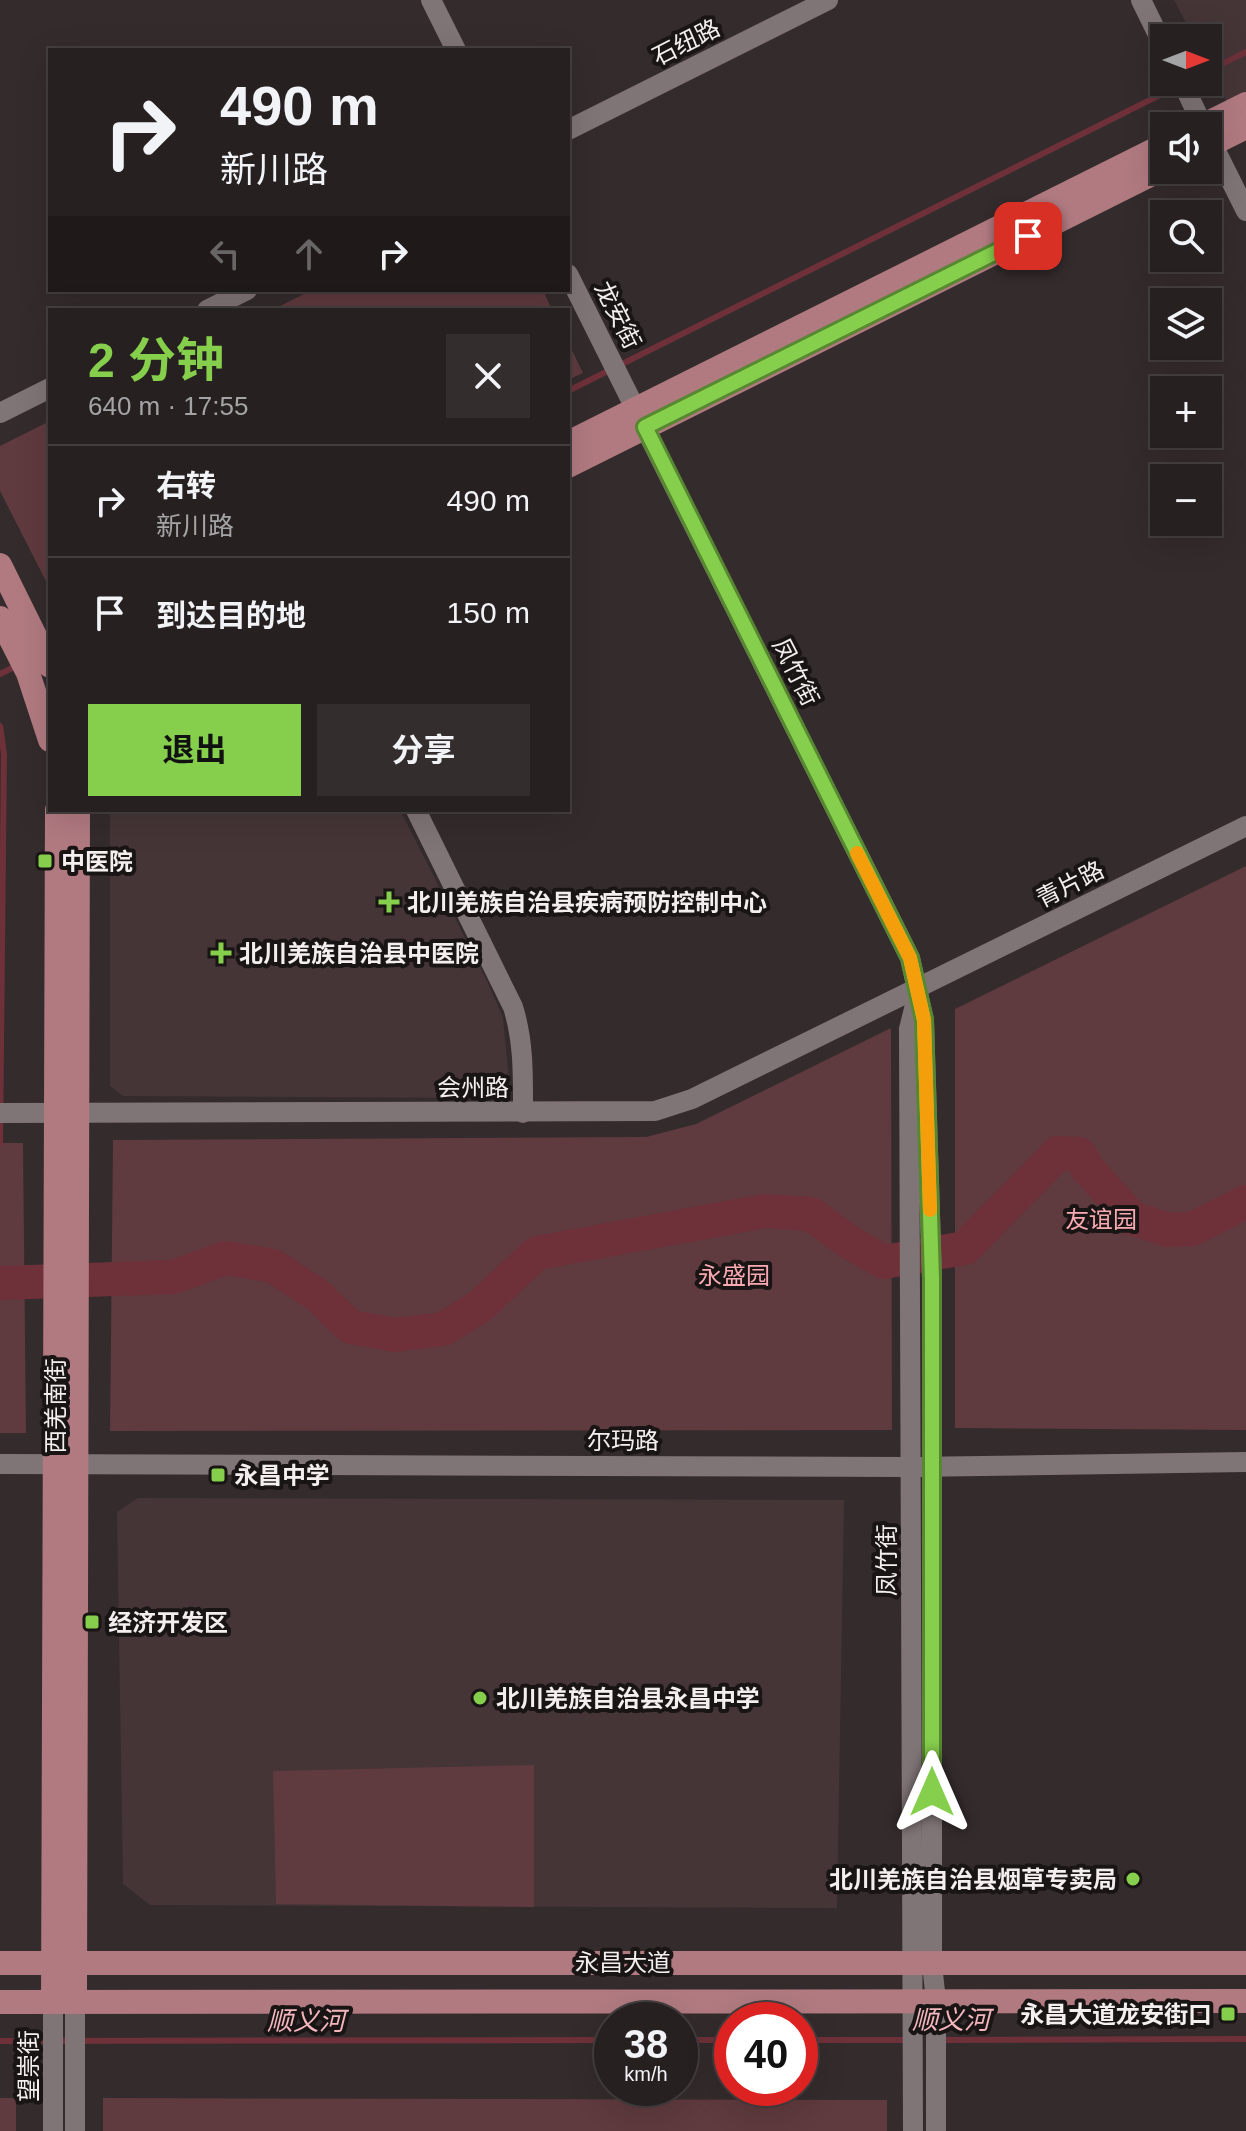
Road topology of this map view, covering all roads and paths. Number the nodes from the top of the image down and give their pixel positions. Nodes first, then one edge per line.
1 (431, 0) edge
2 (828, 0) edge
3 (1141, 0) edge
4 (1153, 24) edge
5 (455, 48) edge
6 (1246, 104) edge
7 (1222, 122) edge
8 (1246, 127) edge
9 (570, 129) edge
10 (1222, 131) edge
11 (1150, 152) edge
12 (1222, 165) edge
13 (1150, 175) edge
14 (1246, 211) edge
15 (570, 278) edge
16 (243, 292) edge
17 (211, 308) edge
18 (621, 380) joint
19 (48, 389) edge
20 (0, 413) edge
21 (640, 418) junction
22 (570, 442) edge
23 (570, 465) edge
24 (0, 565) edge
25 (0, 618) edge
26 (26, 643) junction
27 (42, 667) edge
28 (47, 720) edge
29 (57, 812) edge
30 (78, 812) edge
31 (417, 812) edge
32 (1246, 826) edge
33 (918, 990) junction
34 (9, 1113) edge
35 (67, 1113) junction
36 (523, 1113) junction
37 (920, 1183) junction
38 (1246, 1462) edge
39 (0, 1464) edge
40 (66, 1464) junction
41 (922, 1466) junction
42 (0, 1963) edge
43 (64, 1963) junction
44 (923, 1963) junction
45 (1246, 1963) edge
46 (1246, 2001) edge
47 (0, 2002) edge
48 (64, 2012) junction
49 (925, 2013) junction
50 (53, 2131) edge
51 (75, 2131) edge
52 (913, 2131) edge
53 (936, 2131) edge

1 - 5 street
2 - 9 street, 石纽路
3 - 4 street
6 - 7 main road
8 - 10 main road
11 - 21 main road
12 - 14 street
13 - 21 main road
15 - 18 street, 龙安街
16 - 17 street
18 - 21 street, 凤竹街
19 - 20 street
21 - 22 main road
21 - 23 main road
21 - 33 street, 凤竹街
24 - 26 main road
25 - 26 main road
26 - 27 main road
27 - 28 main road
29 - 35 main road, 西羌南街
30 - 35 main road, 西羌南街
31 - 36 street
32 - 33 street, 青片路
33 - 36 street, 会州路
33 - 37 street, 凤竹街
34 - 35 street, 会州路
35 - 36 street, 会州路
35 - 40 main road, 西羌南街
37 - 41 street, 凤竹街
37 - 41 street, 凤竹街
38 - 41 street, 尔玛路
39 - 40 street, 尔玛路
40 - 41 street, 尔玛路
40 - 43 main road, 西羌南街
41 - 44 street, 凤竹街
42 - 43 main road, 永昌大道
43 - 44 main road, 永昌大道
43 - 48 main road, 西羌南街
44 - 45 main road, 永昌大道
44 - 49 street, 凤竹街
46 - 49 main road, 永昌大道
47 - 48 main road, 永昌大道
48 - 49 main road, 永昌大道
48 - 50 street, 望崇街
48 - 51 street, 望崇街
49 - 52 street, 凤竹街
49 - 53 street, 凤竹街

